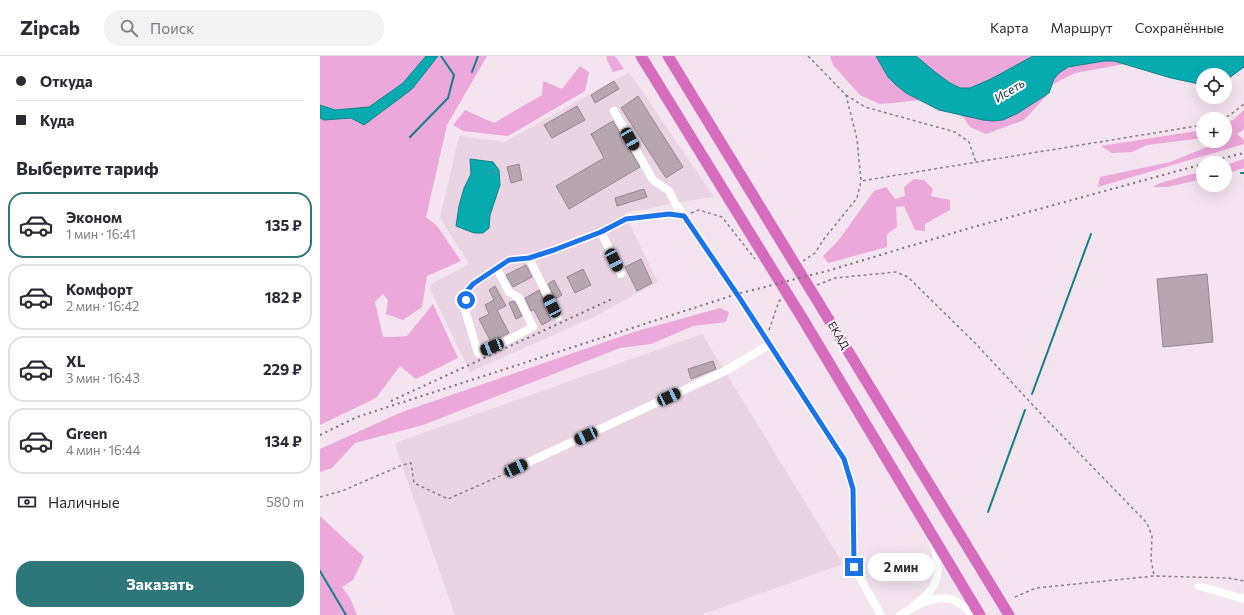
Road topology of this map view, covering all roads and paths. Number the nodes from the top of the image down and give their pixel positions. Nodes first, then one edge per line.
1 (642, 56) edge
2 (668, 56) edge
3 (808, 56) edge
4 (846, 95) junction
5 (1244, 104) edge
6 (614, 111) dead end
7 (1232, 113) edge
8 (1196, 126) edge
9 (976, 162) junction
10 (499, 170) dead end
11 (488, 173) dead end
12 (684, 216) junction
13 (601, 232) junction
14 (529, 258) junction
15 (497, 269) junction
16 (621, 274) dead end
17 (814, 286) dead end
18 (786, 298) dead end
19 (558, 317) dead end
20 (768, 342) junction
21 (516, 468) joint
22 (320, 497) edge
23 (930, 531) junction
24 (1154, 576) junction
25 (1244, 581) edge
26 (1199, 586) dead end
27 (1015, 597) dead end
28 (1244, 599) edge
29 (911, 608) junction
30 (881, 615) edge
31 (900, 615) edge
32 (974, 615) edge
33 (980, 615) edge
34 (1009, 615) edge

1 - 23 highway, ЕКАД
2 - 34 highway, ЕКАД
3 - 4 path
4 - 9 path
4 - 9 path
5 - 7 path
6 - 12 street
8 - 9 path
10 - 11 path
12 - 13 street
12 - 20 street
13 - 14 street
13 - 16 street
14 - 15 street
14 - 19 street
15 - 15 street
17 - 24 path
18 - 20 path
20 - 21 street
20 - 30 street
21 - 22 path
23 - 29 street
23 - 33 highway, ЕКАД
24 - 25 path
24 - 27 path
26 - 28 street
29 - 31 street
29 - 32 street

